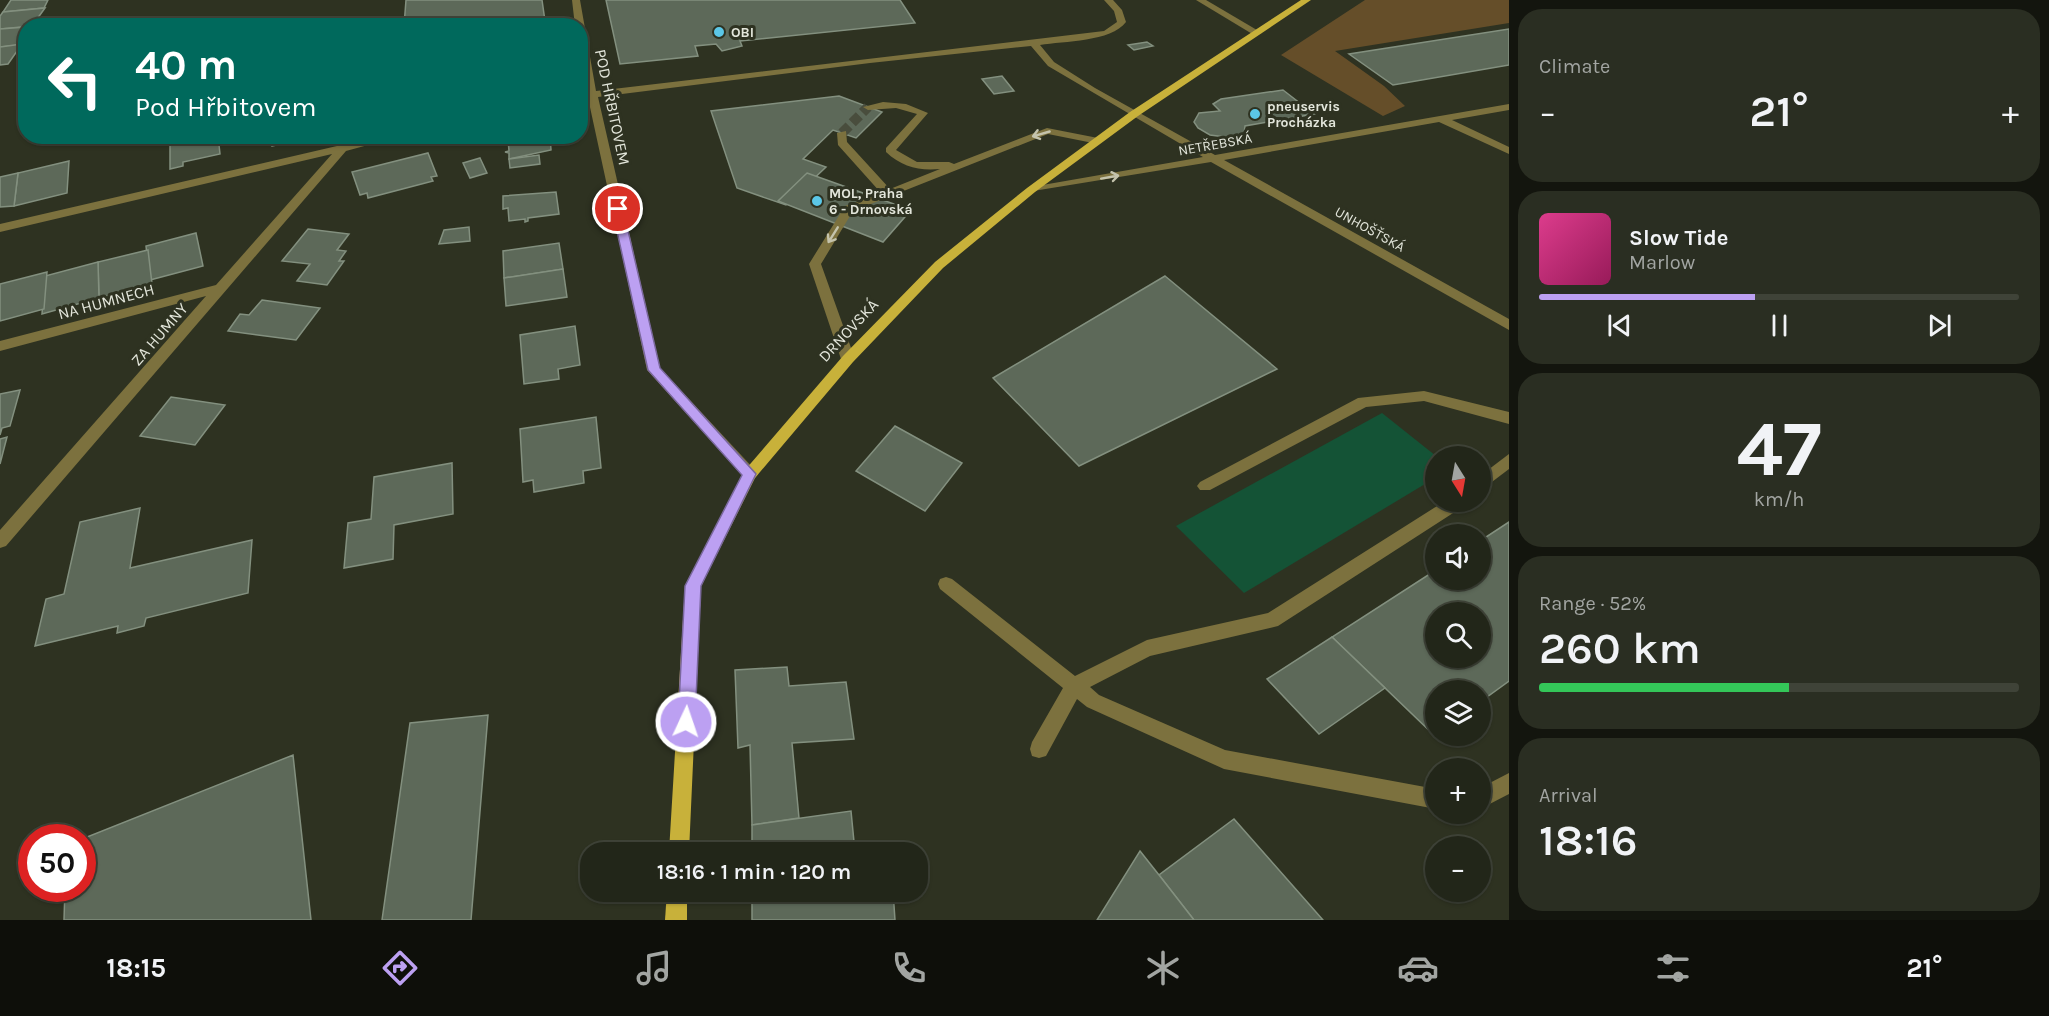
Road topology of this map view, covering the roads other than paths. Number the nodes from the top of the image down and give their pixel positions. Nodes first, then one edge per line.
1 (576, 0) edge
2 (1108, 0) edge
3 (1200, 0) edge
4 (1307, 0) edge
5 (579, 18) edge
6 (1257, 33) junction
7 (1033, 43) junction
8 (588, 95) edge
9 (588, 103) edge
10 (868, 107) tunnel mouth
11 (1509, 107) edge
12 (1134, 114) junction
13 (1441, 119) junction
14 (842, 133) dead end
15 (1098, 141) junction
16 (361, 144) edge
17 (343, 148) junction
18 (1509, 152) edge
19 (1215, 159) junction
20 (967, 163) junction
21 (1031, 190) junction
22 (888, 194) junction
23 (0, 228) edge
24 (221, 288) junction
25 (1509, 325) edge
26 (0, 346) edge
27 (848, 358) junction
28 (1509, 418) edge
29 (1509, 460) edge
30 (750, 474) junction
31 (1491, 476) edge
32 (1205, 486) dead end
33 (1441, 512) edge
34 (0, 541) edge
35 (946, 584) dead end
36 (1074, 686) junction
37 (1039, 748) dead end
38 (1509, 783) edge
39 (1491, 793) edge
40 (1425, 797) edge
41 (680, 842) edge
42 (677, 902) edge
43 (676, 920) edge

1 - 5 street, POD HŘBITOVEM
2 - 7 street
3 - 6 street
4 - 6 main road, DRNOVSKÁ
6 - 12 main road, DRNOVSKÁ
7 - 8 street
7 - 12 street, UNHOŠŤSKÁ
9 - 30 street, POD HŘBITOVEM
10 - 20 street
11 - 13 street, NETŘEBSKÁ
12 - 15 main road, DRNOVSKÁ
12 - 19 street, UNHOŠŤSKÁ
13 - 18 street
13 - 19 street, NETŘEBSKÁ
14 - 22 street
15 -> 20 street
15 - 21 main road, DRNOVSKÁ
16 - 17 street
17 - 23 street
17 - 24 street, ZA HUMNY
21 -> 19 street, NETŘEBSKÁ
19 - 25 street, UNHOŠŤSKÁ
20 - 22 street
21 - 27 main road, DRNOVSKÁ
22 -> 27 street
24 - 26 street, NA HUMNECH
24 - 34 street, ZA HUMNY
27 - 30 main road, DRNOVSKÁ
28 - 32 street
29 - 31 street
30 - 41 main road, DRNOVSKÁ
33 - 36 street
35 - 36 street
36 - 37 street
36 - 40 street
38 - 39 street
42 - 43 main road

